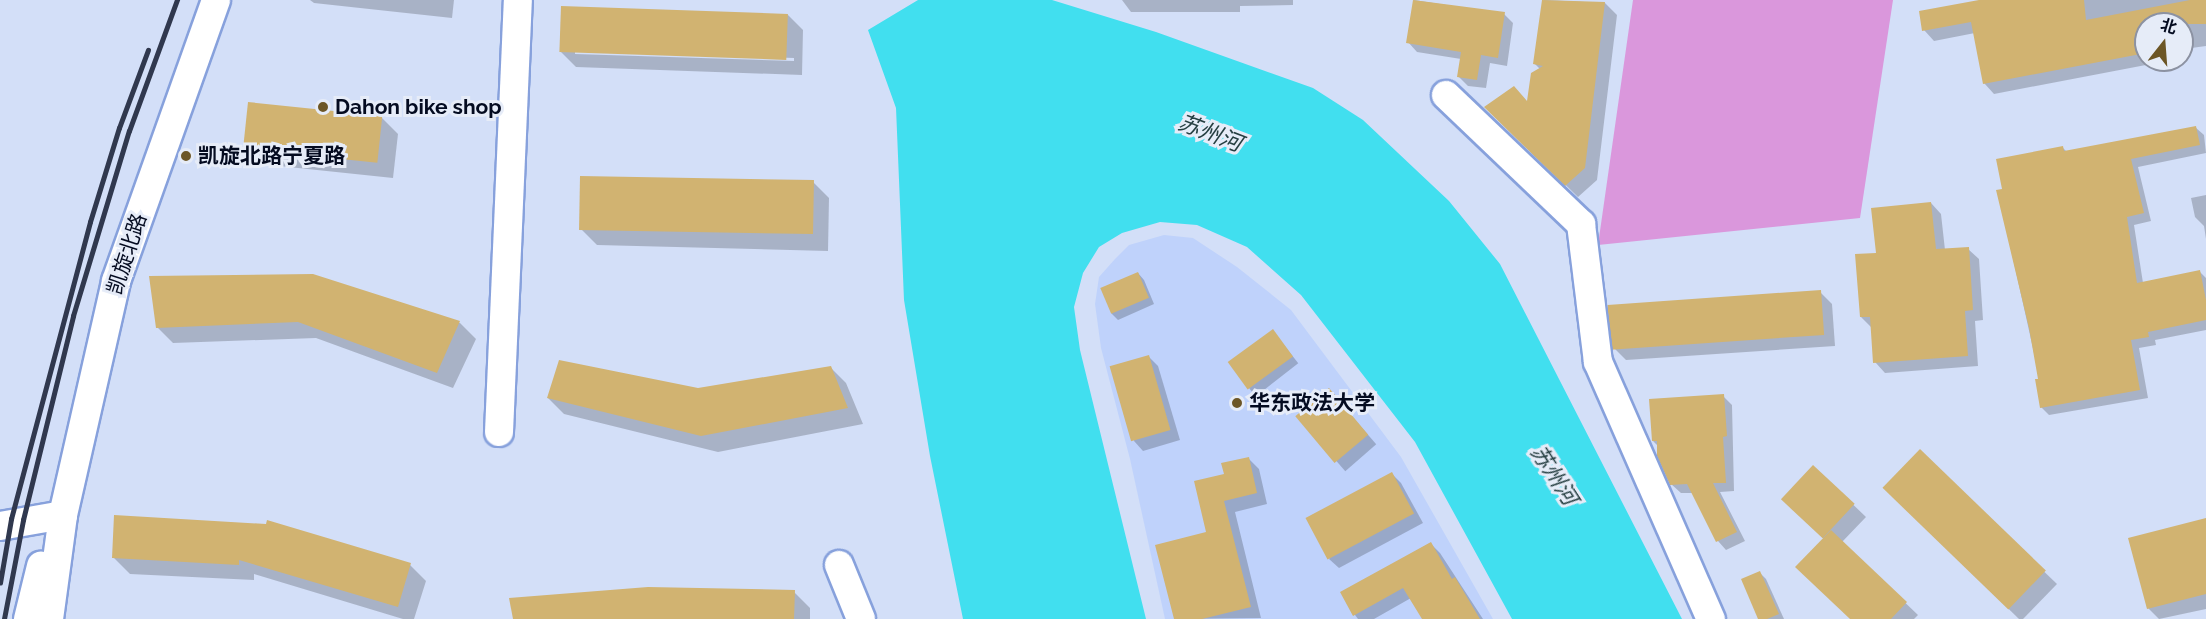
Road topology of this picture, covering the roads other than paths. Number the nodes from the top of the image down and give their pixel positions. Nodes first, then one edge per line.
1 (216, 0) edge
2 (518, 0) edge
3 (1446, 95) dead end
4 (499, 432) dead end
5 (63, 515) junction
6 (0, 526) edge
7 (839, 565) dead end
8 (28, 619) edge
9 (49, 619) edge
10 (861, 619) edge
11 (1710, 619) edge

1 - 5 street, 凯旋北路
2 - 4 street
3 - 11 street
5 - 6 street
5 - 8 street, 凯旋北路
5 - 9 street, 凯旋北路
7 - 10 street

